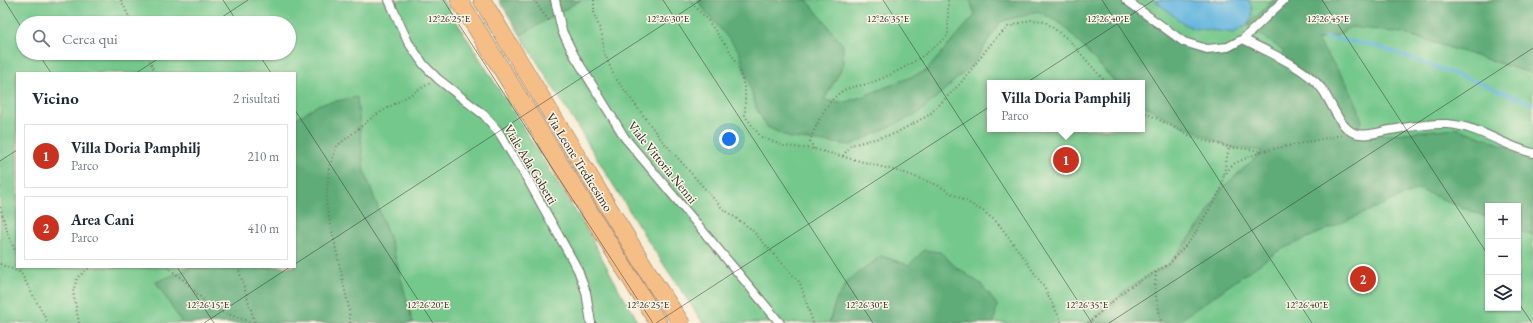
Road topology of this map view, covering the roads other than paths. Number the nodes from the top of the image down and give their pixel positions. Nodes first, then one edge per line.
1 (389, 0) edge
2 (459, 0) edge
3 (482, 0) edge
4 (555, 0) edge
5 (1126, 0) edge
6 (1284, 0) edge
7 (1243, 39) junction
8 (1533, 154) edge
9 (591, 323) edge
10 (658, 323) edge
11 (681, 323) edge
12 (780, 323) edge

1 - 9 street, Viale Ada Gobetti
2 - 10 main road, Via Leone Tredicesimo
3 - 11 main road, Via Leone Tredicesimo
4 - 12 street, Viale Vittoria Nenni
5 - 7 street
6 - 7 street
7 - 8 street

